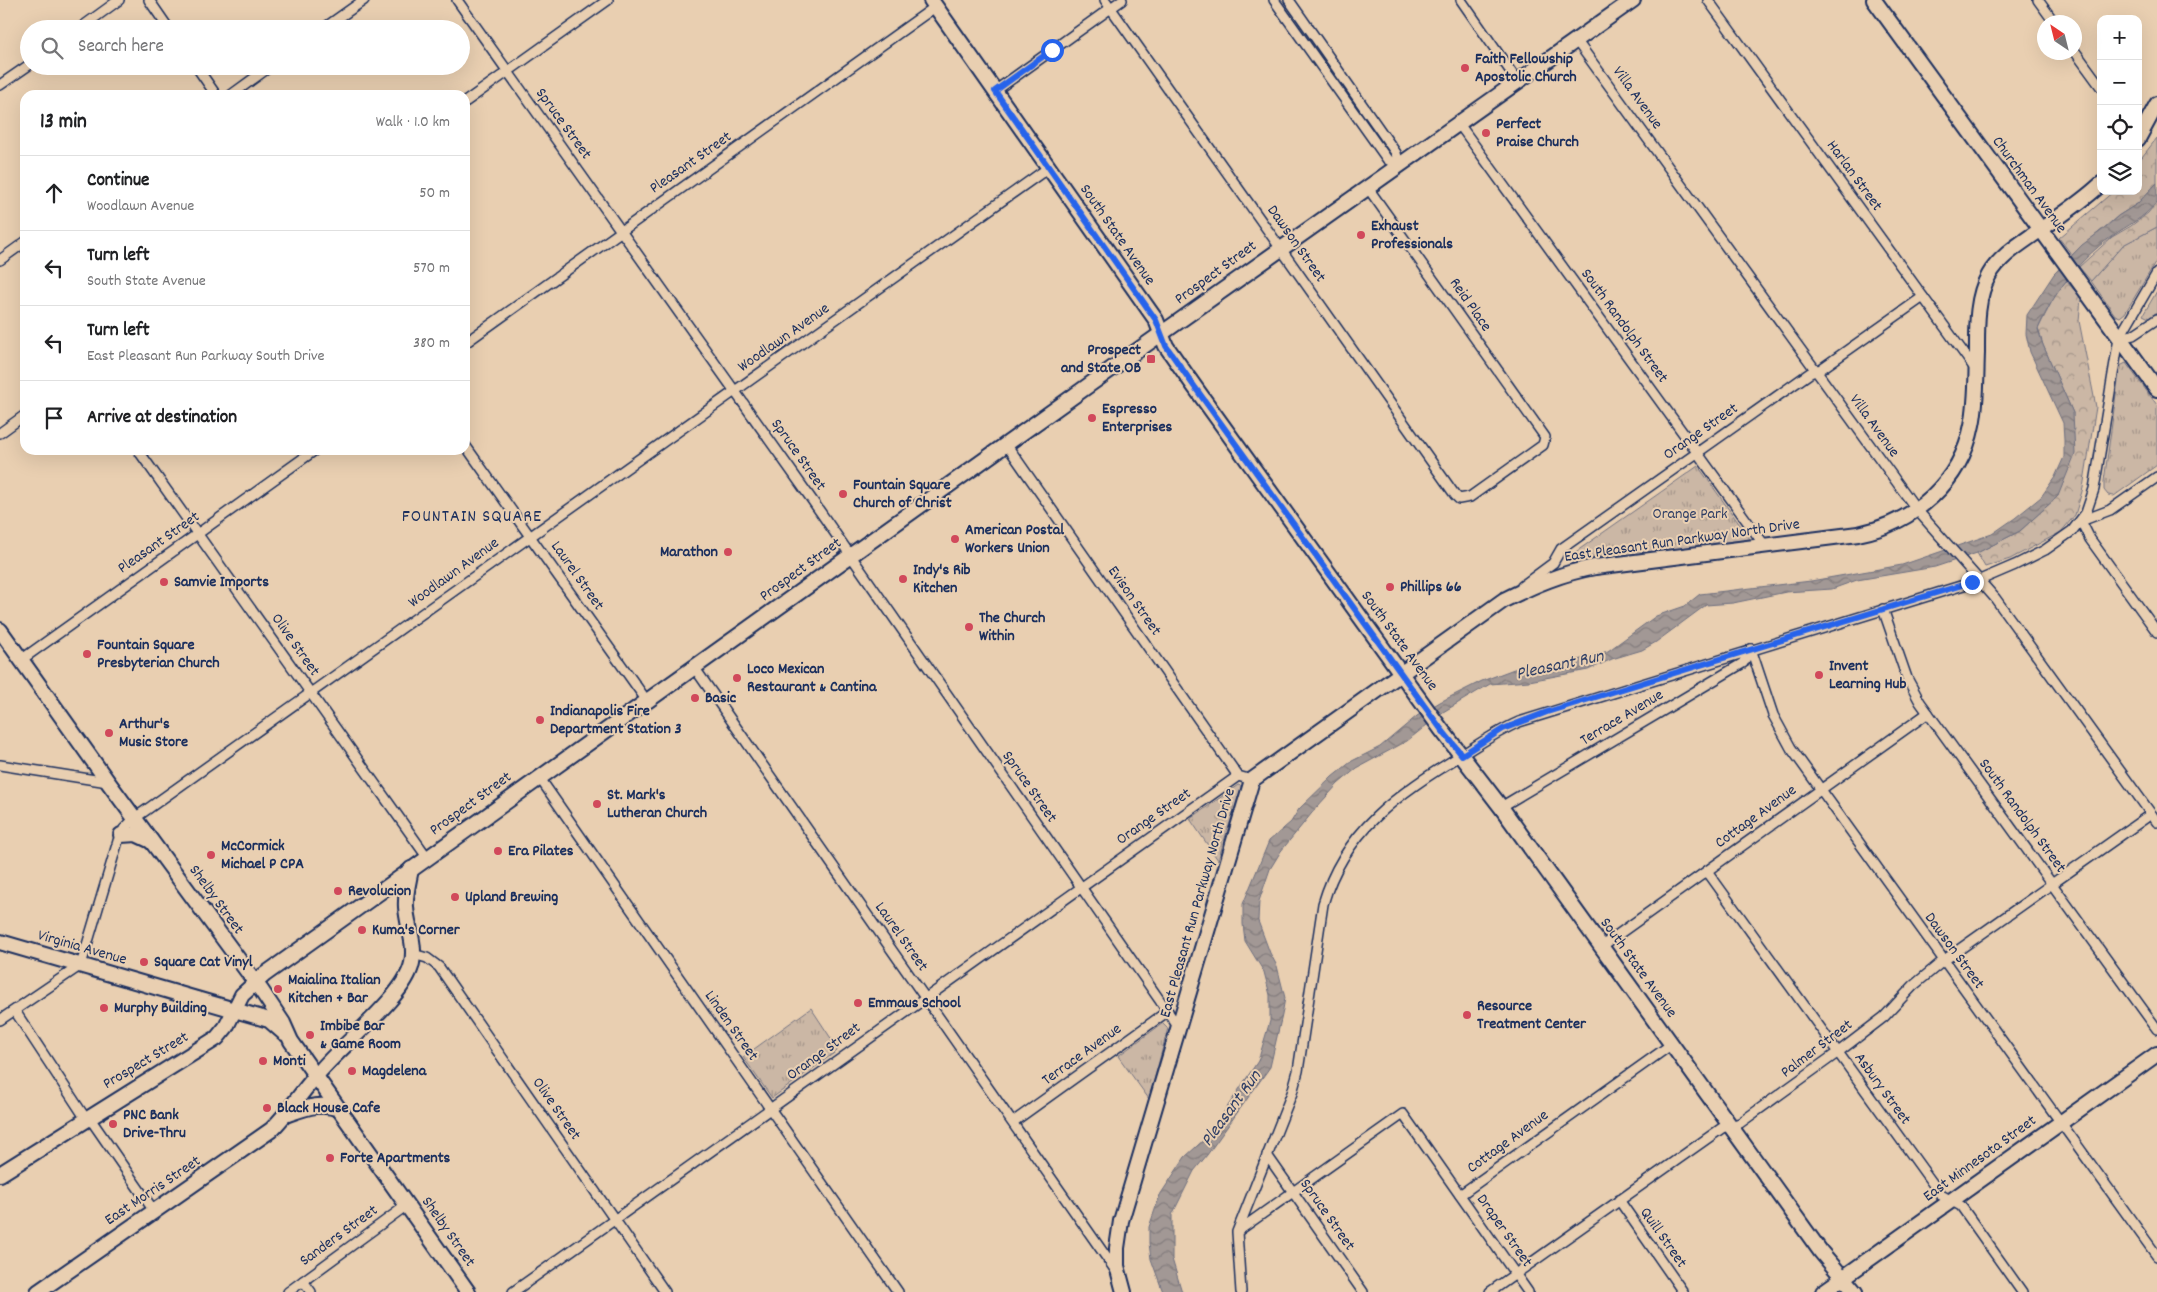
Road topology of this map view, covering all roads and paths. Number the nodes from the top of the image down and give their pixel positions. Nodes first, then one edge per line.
1 (119, 0) edge
2 (149, 0) edge
3 (364, 0) edge
4 (457, 0) edge
5 (608, 0) edge
6 (1105, 0) edge
7 (1122, 0) edge
8 (1274, 0) edge
9 (1289, 0) edge
10 (1460, 0) edge
11 (1633, 0) edge
12 (1708, 0) edge
13 (1874, 0) edge
14 (2038, 0) edge
15 (933, 4) edge
16 (1111, 8) junction
17 (2049, 15) edge
18 (91, 20) edge
19 (163, 20) edge
20 (336, 20) edge
21 (1576, 40) junction
22 (2081, 60) edge
23 (20, 71) edge
24 (507, 72) junction
25 (202, 75) edge
26 (259, 75) edge
27 (1518, 82) junction
28 (2097, 82) edge
29 (0, 85) edge
30 (213, 90) edge
31 (238, 90) edge
32 (995, 91) junction
33 (470, 98) edge
34 (2157, 104) edge
35 (1459, 124) junction
36 (2142, 131) edge
37 (1399, 166) junction
38 (1048, 168) junction
39 (2097, 187) edge
40 (1368, 188) junction
41 (2041, 230) junction
42 (621, 231) junction
43 (20, 246) edge
44 (1281, 248) junction
45 (0, 260) edge
46 (2157, 273) edge
47 (1923, 297) junction
48 (2157, 319) edge
49 (1161, 334) junction
50 (2119, 338) junction
51 (470, 339) edge
52 (1976, 370) junction
53 (1816, 371) junction
54 (2157, 389) edge
55 (735, 391) junction
56 (20, 419) edge
57 (0, 433) edge
58 (1006, 444) junction
59 (470, 452) edge
60 (1698, 453) junction
61 (142, 455) edge
62 (308, 455) edge
63 (2157, 477) edge
64 (1466, 498) joint
65 (1917, 510) junction
66 (2081, 521) junction
67 (198, 534) junction
68 (530, 537) junction
69 (1765, 546) junction
70 (850, 556) junction
71 (1980, 580) junction
72 (1504, 600) junction
73 (1883, 609) junction
74 (0, 630) edge
75 (2157, 632) edge
76 (1752, 649) junction
77 (21, 660) junction
78 (694, 667) junction
79 (1401, 674) junction
80 (311, 694) junction
81 (647, 700) junction
82 (1928, 713) junction
83 (1462, 755) junction
84 (0, 764) edge
85 (1238, 776) junction
86 (539, 777) junction
87 (1252, 780) junction
88 (108, 782) junction
89 (1820, 790) junction
90 (1501, 807) junction
91 (2151, 814) junction
92 (135, 818) junction
93 (2157, 822) edge
94 (121, 835) junction
95 (154, 843) junction
96 (427, 857) junction
97 (411, 869) junction
98 (1708, 871) junction
99 (2053, 884) junction
100 (1081, 887) junction
101 (0, 942) edge
102 (1602, 946) junction
103 (413, 954) junction
104 (1943, 961) junction
105 (81, 965) junction
106 (255, 982) junction
107 (925, 998) junction
108 (233, 1010) junction
109 (15, 1011) junction
110 (1168, 1012) junction
111 (0, 1020) edge
112 (1180, 1028) junction
113 (2157, 1028) edge
114 (291, 1041) junction
115 (1672, 1044) junction
116 (1837, 1053) junction
117 (2157, 1054) edge
118 (316, 1076) junction
119 (770, 1109) junction
120 (341, 1110) junction
121 (285, 1115) junction
122 (88, 1118) junction
123 (1013, 1122) junction
124 (2060, 1123) junction
125 (1730, 1126) junction
126 (1267, 1155) junction
127 (0, 1174) edge
128 (1293, 1192) junction
129 (1460, 1195) junction
130 (1619, 1200) junction
131 (1951, 1201) junction
132 (407, 1205) junction
133 (154, 1210) junction
134 (615, 1220) junction
135 (1237, 1232) junction
136 (2157, 1256) edge
137 (1118, 1273) junction
138 (1515, 1274) junction
139 (1843, 1278) junction
140 (304, 1281) junction
141 (38, 1292) edge
142 (288, 1292) edge
143 (311, 1292) edge
144 (468, 1292) edge
145 (513, 1292) edge
146 (665, 1292) edge
147 (898, 1292) edge
148 (1124, 1292) edge
149 (1241, 1292) edge
150 (1363, 1292) edge
151 (1490, 1292) edge
152 (1528, 1292) edge
153 (1683, 1292) edge
154 (1823, 1292) edge
155 (1855, 1292) edge
156 (2022, 1292) edge

1 - 18 street
2 - 19 street
3 - 20 street
4 - 24 street, Spruce Street
5 - 24 street
6 - 16 street, Dawson Street
7 - 16 street
8 - 37 street
9 - 37 street
10 - 27 street
11 - 21 main road, Prospect Street
12 - 47 street, Harlan Street
13 - 41 main road, Churchman Avenue
14 - 17 street
15 - 32 main road, South State Avenue
15 - 42 street, Pleasant Street
16 - 32 street
16 - 44 street, Dawson Street
21 - 27 main road, Prospect Street
21 - 53 street, Villa Avenue
22 - 28 street
23 - 29 street
24 - 33 street
24 - 42 street, Spruce Street
25 - 30 street
26 - 31 street
27 - 35 main road, Prospect Street
32 - 38 main road, South State Avenue
34 - 36 main road
35 - 37 main road, Prospect Street
35 - 60 street, South Randolph Street
37 - 40 main road, Prospect Street
38 - 49 main road, South State Avenue
38 - 55 street, Woodlawn Avenue
39 - 41 main road, East Pleasant Run Parkway North Drive
40 - 44 main road, Prospect Street
40 - 64 street, Reid Place
41 - 50 main road, Churchman Avenue
41 - 52 main road, East Pleasant Run Parkway North Drive
42 - 51 street, Pleasant Street
42 - 55 street, Spruce Street
43 - 45 street
44 - 49 main road, Prospect Street
44 - 64 street, Dawson Street
46 - 50 street
47 - 52 street, Harlan Street
47 - 53 street, Orange Street
48 - 50 street
49 - 58 main road, Prospect Street
49 - 79 main road, South State Avenue
50 - 54 main road, Churchman Avenue
50 - 66 street
52 - 65 main road, East Pleasant Run Parkway North Drive
53 - 60 street, Orange Street
53 - 65 street, Villa Avenue
55 - 68 street, Woodlawn Avenue
55 - 70 street, Spruce Street
56 - 57 street
58 - 70 main road, Prospect Street
58 - 85 street, Evison Street
59 - 68 street, Laurel Street
60 - 69 street, South Randolph Street
60 - 72 street, Orange Street
61 - 67 street, Olive Street
62 - 67 street, Pleasant Street
63 - 66 street
65 - 69 main road, East Pleasant Run Parkway North Drive
65 - 71 street, Villa Avenue
66 - 71 street
66 - 75 street
67 - 77 street, Pleasant Street
67 - 80 street, Olive Street
68 - 80 street, Woodlawn Avenue
68 - 81 street, Laurel Street
69 - 72 main road, East Pleasant Run Parkway North Drive
70 - 78 main road, Prospect Street
70 - 100 street, Spruce Street
71 - 73 street
71 - 91 street, Villa Avenue
72 - 79 main road, East Pleasant Run Parkway North Drive
73 - 76 street
73 - 82 street, South Randolph Street
74 - 77 main road, Shelby Street
76 - 83 street
76 - 89 street, Dawson Street
76 - 90 street, Terrace Avenue
77 - 88 main road, Shelby Street
78 - 81 main road, Prospect Street
78 - 107 street, Laurel Street
79 - 83 main road, South State Avenue
79 - 87 main road, East Pleasant Run Parkway North Drive
80 - 92 street, Woodlawn Avenue
80 - 96 street, Olive Street
81 - 86 main road, Prospect Street
82 - 89 street, Cottage Avenue
82 - 99 street, South Randolph Street
83 - 90 main road, South State Avenue
83 - 126 street
84 - 88 street
85 - 87 street
85 - 100 street, Orange Street
86 - 96 main road, Prospect Street
86 - 119 street, Linden Street
87 - 112 main road, East Pleasant Run Parkway North Drive
88 - 92 main road, Shelby Street
89 - 98 street, Cottage Avenue
89 - 104 street, Dawson Street
90 - 102 main road, South State Avenue
91 - 93 street, Villa Avenue
91 - 99 street, Palmer Street
92 - 94 street, Woodlawn Avenue
92 - 95 main road, Shelby Street
94 - 95 main road
94 - 105 street, Woodlawn Avenue
95 - 106 main road, Shelby Street
96 - 97 main road, Prospect Street
97 - 103 main road, East Morris Street
97 - 106 main road, Prospect Street
98 - 102 street, Cottage Avenue
98 - 116 street, Asbury Street
99 - 104 street, Palmer Street
99 - 113 street, South Randolph Street
100 - 107 street, Orange Street
100 - 110 street, Spruce Street
101 - 105 main road, Virginia Avenue
102 - 115 main road, South State Avenue
103 - 118 main road, East Morris Street
103 - 134 street, Olive Street
104 - 116 street, Palmer Street
104 - 124 street, Dawson Street
105 - 108 main road, Virginia Avenue
105 - 109 street
106 - 108 main road, Prospect Street
106 - 114 main road, Shelby Street
107 - 119 street, Orange Street
107 - 123 street, Laurel Street
108 - 114 main road, Virginia Avenue
108 - 122 main road, Prospect Street
109 - 111 street
109 - 122 street
110 - 112 street, Spruce Street
110 - 123 street, Terrace Avenue
112 - 137 main road, East Pleasant Run Parkway North Drive
114 - 118 main road, Shelby Street
115 - 125 main road, South State Avenue
115 - 129 street, Cottage Avenue
116 - 125 street, Palmer Street
116 - 131 street, Asbury Street
117 - 124 main road, East Minnesota Street
118 - 120 main road, Shelby Street
118 - 121 main road, East Morris Street
119 - 134 street, Orange Street
119 - 147 street, Linden Street
120 - 121 main road, East Morris Street
120 - 132 main road, Shelby Street
121 - 133 main road, East Morris Street
122 - 127 main road, Prospect Street
122 - 133 street
123 - 137 street, Laurel Street
124 - 131 main road, East Minnesota Street
124 - 136 street, Dawson Street
125 - 130 street, Palmer Street
125 - 139 main road, South State Avenue
126 - 128 street, Spruce Street
126 - 135 street
128 - 129 street, Draper Street
128 - 135 street
128 - 150 street, Spruce Street
129 - 138 street, Draper Street
130 - 138 street, Palmer Street
130 - 153 street, Quill Street
131 - 139 main road, East Minnesota Street
131 - 156 street, Asbury Street
132 - 140 street, Sanders Street
132 - 144 main road, Shelby Street
133 - 141 main road, East Morris Street
134 - 145 street, Orange Street
134 - 146 street, Olive Street
135 - 149 street
137 - 148 main road, East Pleasant Run Parkway North Drive
138 - 151 street, Palmer Street
138 - 152 street, Draper Street
139 - 154 main road, East Minnesota Street
139 - 155 main road, South State Avenue
140 - 142 street, Sanders Street
140 - 143 street

